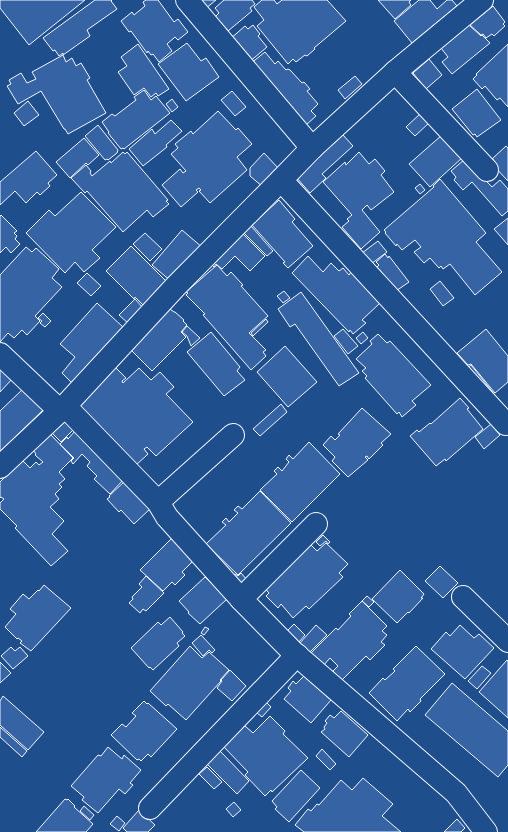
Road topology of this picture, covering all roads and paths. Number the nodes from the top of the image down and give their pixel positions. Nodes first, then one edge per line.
1 (187, 0) edge
2 (482, 0) edge
3 (395, 72) junction
4 (312, 148) junction
5 (487, 170) dead end
6 (281, 180) junction
7 (0, 354) edge
8 (62, 408) junction
9 (506, 424) dead end
10 (233, 435) dead end
11 (0, 466) edge
12 (158, 502) junction
13 (316, 524) dead end
14 (463, 597) dead end
15 (241, 599) junction
16 (508, 641) edge
17 (297, 655) junction
18 (150, 808) dead end
19 (486, 832) edge

1 - 4 street
2 - 3 street
3 - 4 street
3 - 5 street
4 - 6 street
6 - 8 street
6 - 9 street
7 - 8 street
8 - 11 street
8 - 12 street
10 - 12 street
12 - 15 street
13 - 15 street
14 - 16 street
15 - 17 street
17 - 18 street
17 - 19 street

